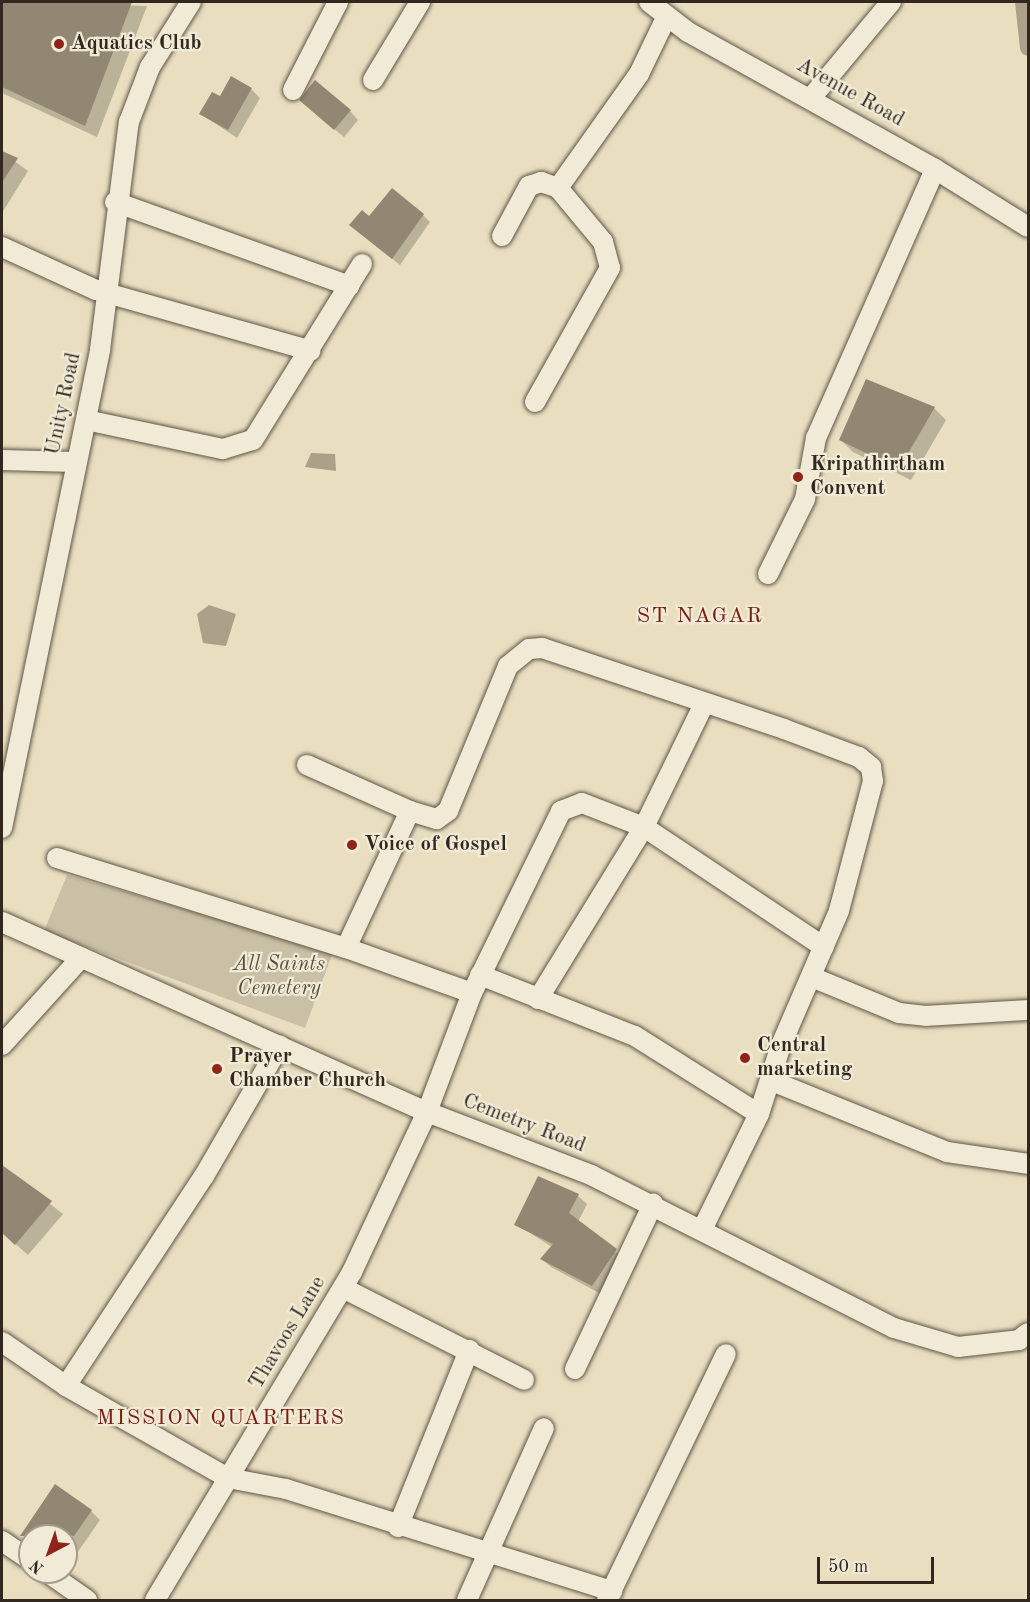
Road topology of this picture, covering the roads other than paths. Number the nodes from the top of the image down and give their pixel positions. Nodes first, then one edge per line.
1 (191, 2) edge
2 (338, 2) edge
3 (420, 2) edge
4 (649, 2) edge
5 (891, 2) edge
6 (666, 18) junction
7 (373, 80) dead end
8 (293, 90) dead end
9 (811, 98) junction
10 (936, 169) junction
11 (558, 188) junction
12 (115, 202) junction
13 (1029, 227) edge
14 (502, 236) dead end
15 (2, 247) edge
16 (362, 264) dead end
17 (349, 286) junction
18 (110, 294) junction
19 (311, 351) junction
20 (535, 402) dead end
21 (86, 420) junction
22 (2, 459) edge
23 (75, 462) junction
24 (768, 574) dead end
25 (704, 704) junction
26 (307, 765) dead end
27 (410, 811) junction
28 (644, 827) junction
29 (2, 828) edge
30 (57, 858) dead end
31 (2, 922) edge
32 (824, 947) junction
33 (345, 948) junction
34 (81, 958) junction
35 (814, 978) junction
36 (476, 984) junction
37 (537, 999) junction
38 (1029, 1010) edge
39 (2, 1045) edge
40 (280, 1045) junction
41 (772, 1081) junction
42 (427, 1112) junction
43 (759, 1114) junction
44 (1029, 1164) edge
45 (653, 1204) junction
46 (703, 1228) junction
47 (344, 1288) junction
48 (1029, 1333) edge
49 (2, 1342) edge
50 (469, 1350) junction
51 (726, 1354) dead end
52 (575, 1369) dead end
53 (524, 1380) dead end
54 (66, 1386) junction
55 (544, 1428) dead end
56 (228, 1478) junction
57 (398, 1527) junction
58 (2, 1541) edge
59 (18, 1552) edge
60 (486, 1554) junction
61 (64, 1584) edge
62 (610, 1596) edge
63 (87, 1600) edge
64 (155, 1600) edge
65 (467, 1600) edge

1 - 12 street, Unity Road
2 - 8 street
3 - 7 street
4 - 6 street, Avenue Road
5 - 9 street
6 - 9 street, Avenue Road
6 - 11 street
9 - 10 street, Avenue Road
10 - 13 street, Avenue Road
10 - 24 street
11 - 14 street
11 - 20 street
12 - 17 street
12 - 18 street, Unity Road
15 - 18 street
16 - 17 street
17 - 19 street
18 - 19 street
18 - 21 street, Unity Road
19 - 21 street
21 - 23 street, Unity Road
22 - 23 street
23 - 29 street, Unity Road
25 - 27 street
25 - 28 street
25 - 32 street
26 - 27 street
27 - 33 street
28 - 32 street, Thavoos Lane
28 - 36 street, Thavoos Lane
28 - 37 street
30 - 33 street
31 - 34 street, Cemetry Road
32 - 35 street
33 - 36 street
34 - 39 street
34 - 40 street, Cemetry Road
35 - 38 street
35 - 41 street
36 - 37 street
36 - 42 street, Thavoos Lane
37 - 43 street
40 - 42 street, Cemetry Road
40 - 54 street
41 - 43 street
41 - 44 street
42 - 45 street, Cemetry Road
42 - 47 street, Thavoos Lane
43 - 46 street
45 - 46 street, Cemetry Road
45 - 52 street
46 - 48 street, Cemetry Road
47 - 50 street
47 - 56 street, Thavoos Lane
49 - 54 street
50 - 53 street
50 - 57 street
51 - 62 street
54 - 56 street
55 - 60 street
56 - 57 street
56 - 64 street, Thavoos Lane
57 - 60 street
58 - 59 street
60 - 62 street
60 - 65 street
61 - 63 street

